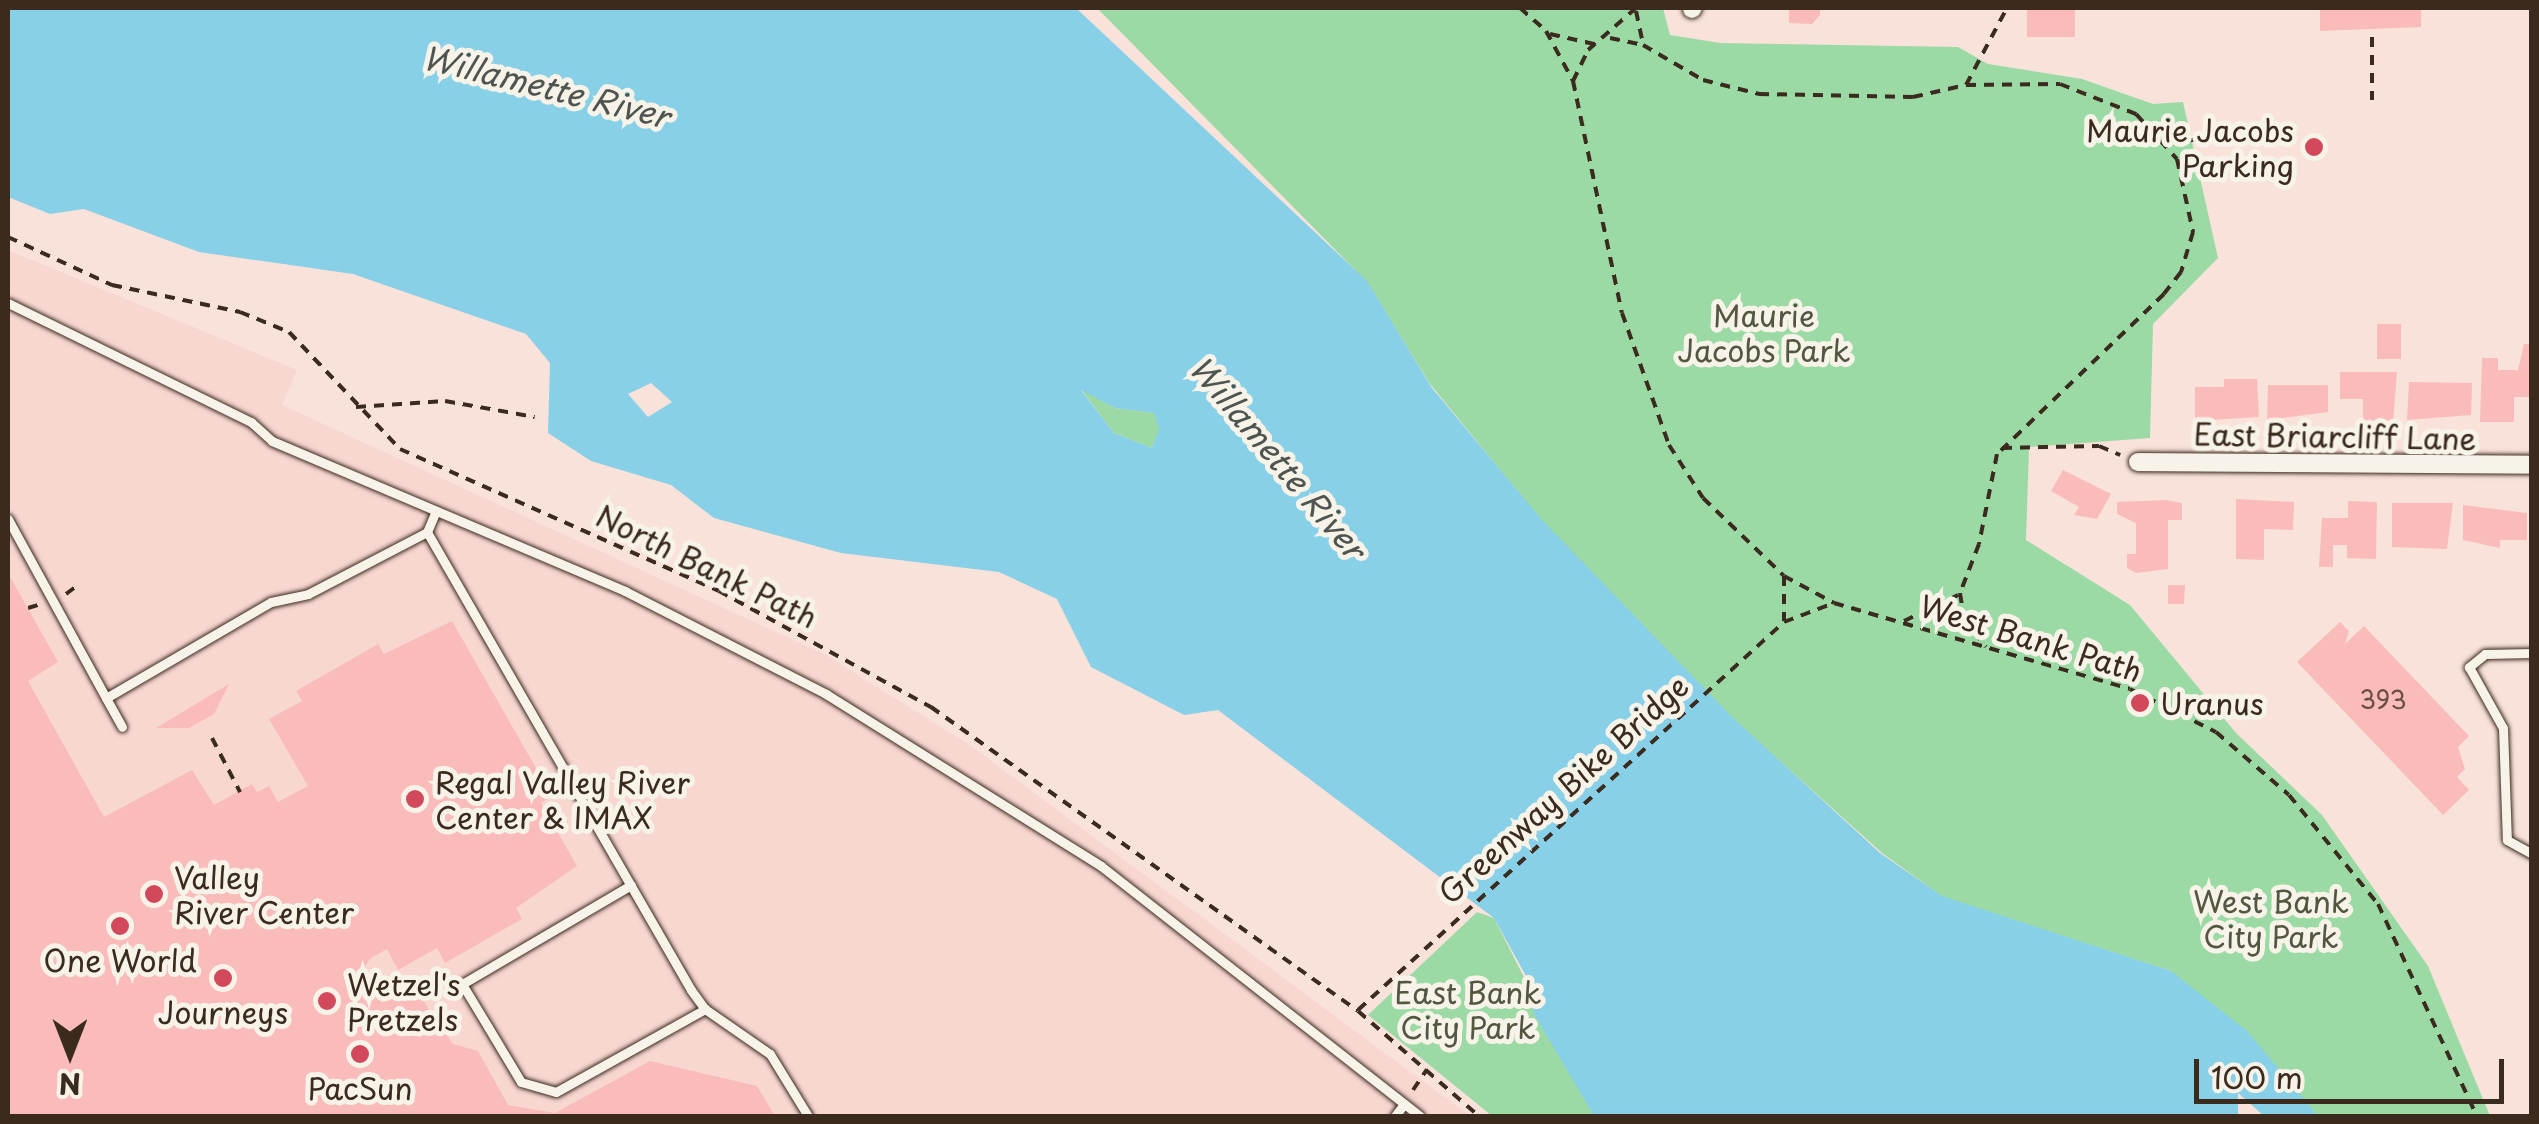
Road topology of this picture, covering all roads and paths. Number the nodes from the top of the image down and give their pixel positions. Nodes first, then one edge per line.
1 (1520, 8) edge
2 (1636, 8) edge
3 (2008, 8) edge
4 (1546, 31) junction
5 (2372, 37) dead end
6 (1610, 38) junction
7 (1594, 44) junction
8 (1642, 45) junction
9 (1573, 81) junction
10 (1966, 85) junction
11 (2372, 100) dead end
12 (2204, 138) dead end
13 (2168, 145) junction
14 (8, 237) edge
15 (8, 303) edge
16 (356, 408) junction
17 (535, 417) dead end
18 (2002, 448) junction
19 (2138, 462) joint
20 (2532, 465) edge
21 (436, 511) junction
22 (8, 519) edge
23 (427, 532) junction
24 (1784, 576) junction
25 (1960, 593) junction
26 (1834, 603) junction
27 (1784, 622) junction
28 (1900, 622) junction
29 (1986, 647) junction
30 (2532, 653) edge
31 (106, 698) junction
32 (122, 728) dead end
33 (212, 738) dead end
34 (240, 792) dead end
35 (2532, 854) edge
36 (632, 885) junction
37 (705, 1010) junction
38 (1358, 1011) junction
39 (1427, 1069) junction
40 (1404, 1104) junction
41 (808, 1116) edge
42 (1395, 1116) edge
43 (1420, 1116) edge
44 (1479, 1116) edge
45 (2477, 1116) edge

1 - 4 path
2 - 6 path
2 - 8 path
3 - 10 path
4 - 7 path
4 - 9 path, West Bank Path
5 - 11 path
6 - 7 path
6 - 8 path
7 - 9 path
8 - 10 path
9 - 24 path, West Bank Path
10 - 13 path
12 - 13 path
13 - 18 path
14 - 16 path, North Bank Path
15 - 21 lane
16 - 17 path
16 - 38 path, North Bank Path
18 - 19 path
18 - 25 path
19 - 20 street, East Briarcliff Lane
21 - 23 lane
21 - 40 lane
22 - 31 lane
23 - 31 lane
23 - 36 lane
24 - 26 path, West Bank Path
24 - 27 path
25 - 28 path
25 - 29 path
26 - 27 path
26 - 28 path, West Bank Path
27 - 38 path, Greenway Bike Bridge
28 - 29 path, West Bank Path
29 - 45 path, West Bank Path
30 - 35 lane
31 - 32 lane
33 - 34 path
36 - 37 lane
36 - 37 lane
37 - 41 lane
38 - 39 path, North Bank Path
39 - 40 path
39 - 44 path, North Bank Path
40 - 42 lane
40 - 43 lane

